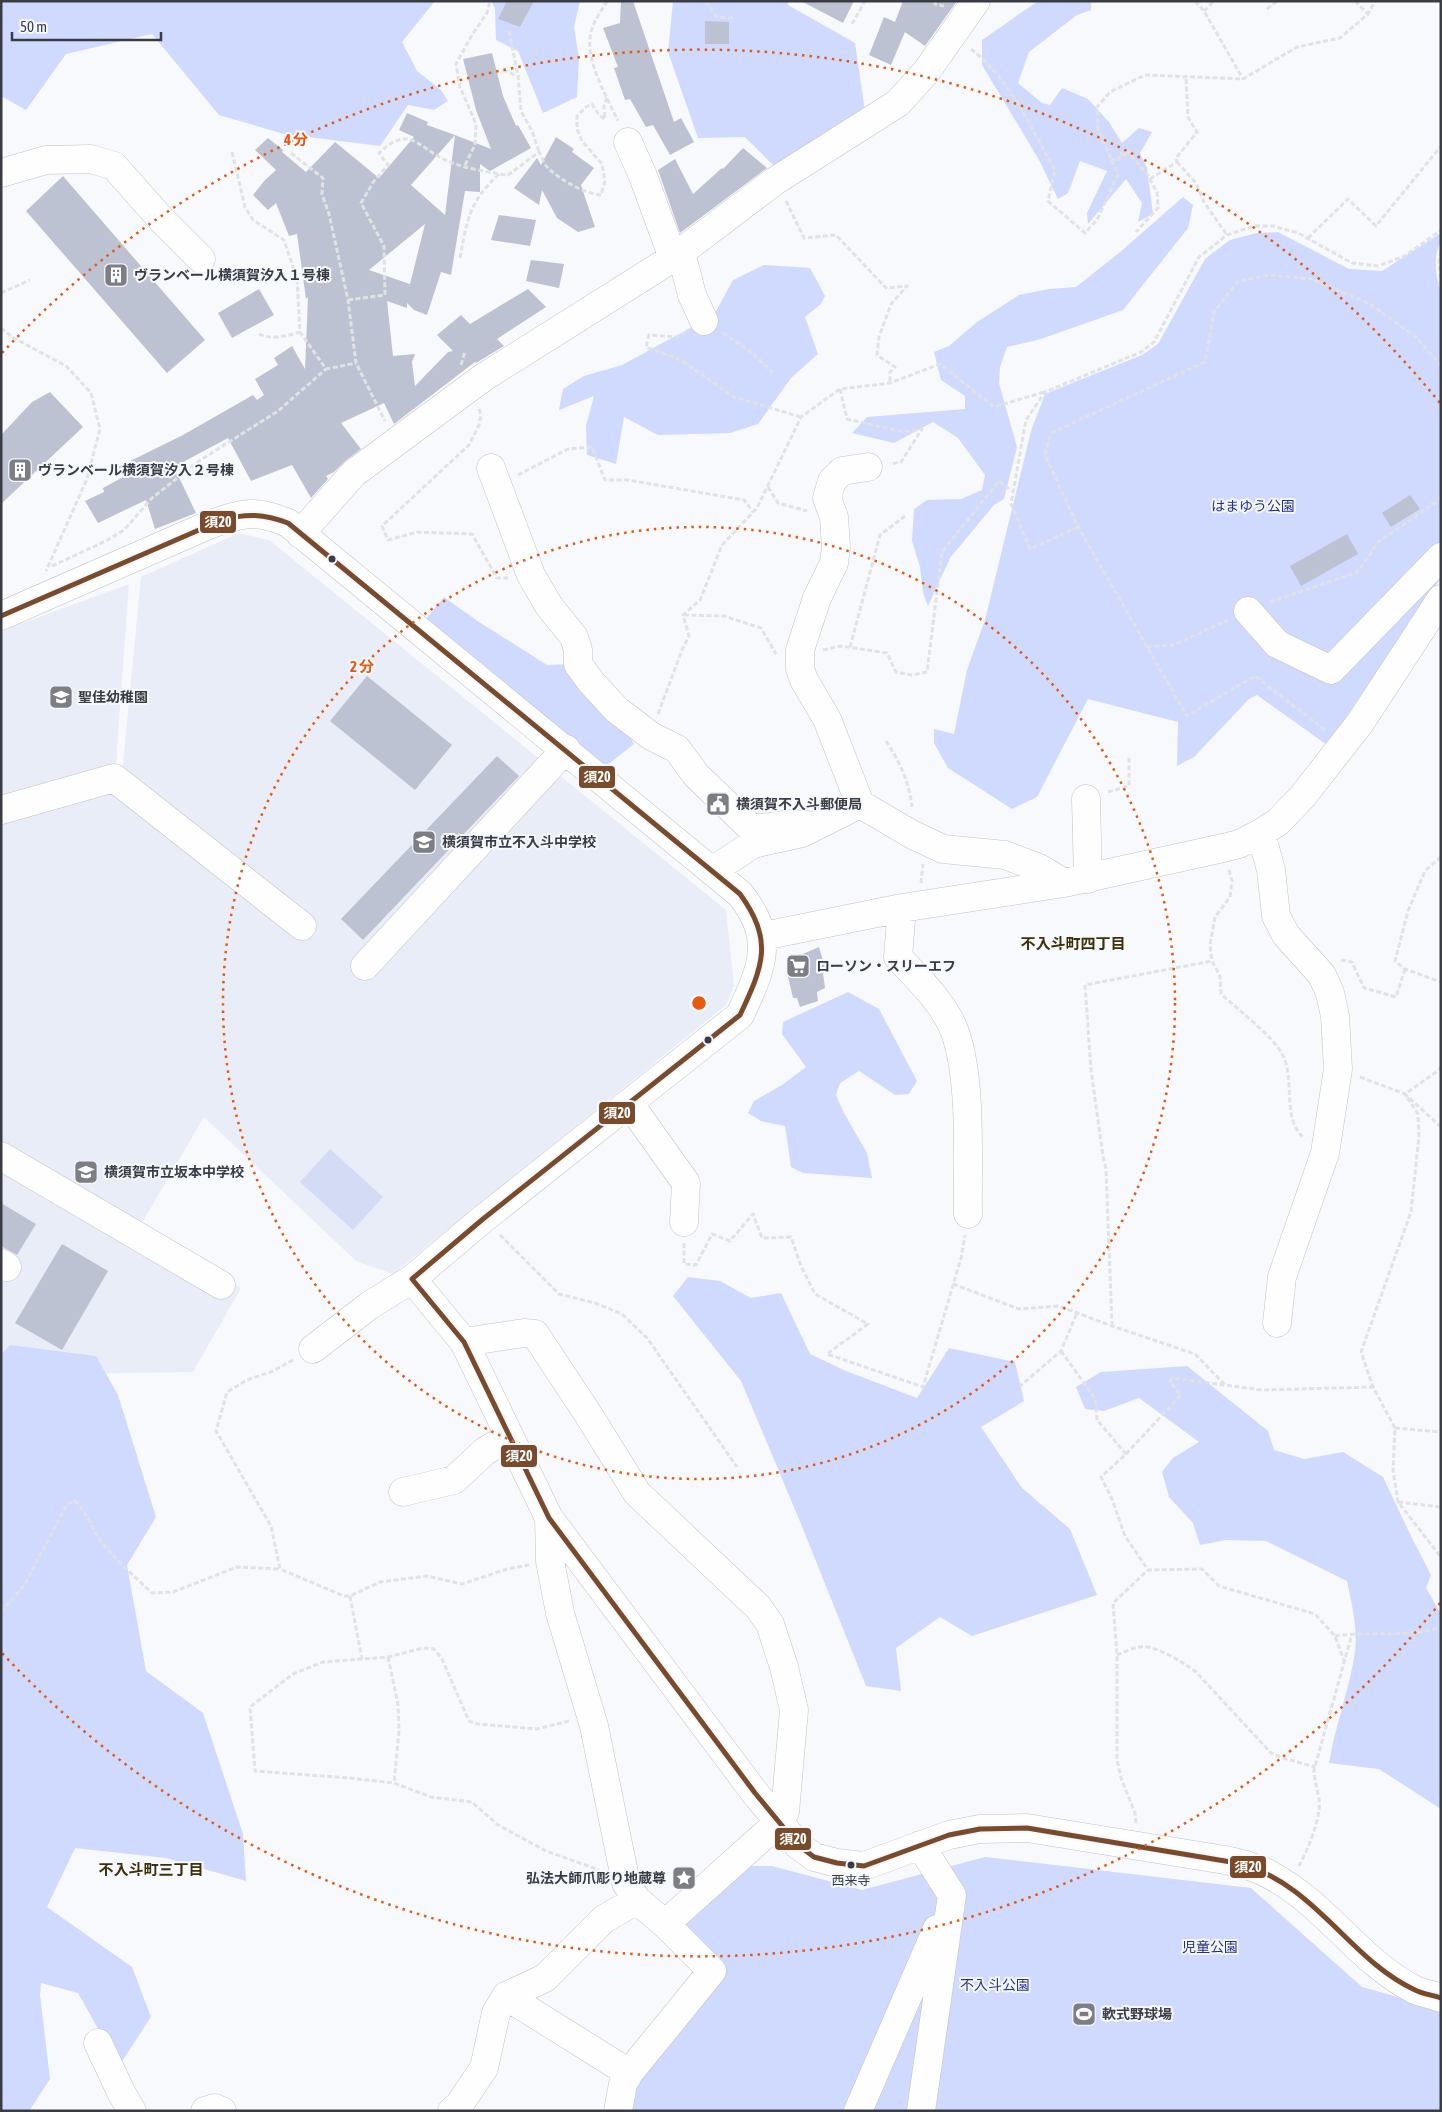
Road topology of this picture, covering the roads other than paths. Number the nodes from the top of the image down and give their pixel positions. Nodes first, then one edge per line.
1 (976, 1) edge
2 (628, 142) road end
3 (1, 173) edge
4 (677, 255) junction
5 (201, 259) dead end
6 (704, 321) road end
7 (868, 467) road end
8 (494, 477) road end
9 (300, 534) junction
10 (1441, 557) edge
11 (1441, 599) edge
12 (1248, 611) road end
13 (1, 616) edge
14 (566, 749) junction
15 (1086, 799) road end
16 (860, 804) junction
17 (1, 810) edge
18 (816, 826) junction
19 (1260, 833) junction
20 (712, 871) junction
21 (1076, 881) junction
22 (902, 908) junction
23 (302, 926) dead end
24 (763, 936) junction
25 (365, 966) dead end
26 (629, 1103) junction
27 (1, 1156) edge
28 (968, 1214) road end
29 (684, 1222) road end
30 (412, 1280) junction
31 (221, 1286) dead end
32 (1277, 1323) dead end
33 (464, 1342) junction
34 (313, 1349) road end
35 (510, 1437) junction
36 (403, 1492) dead end
37 (549, 1518) junction
38 (779, 1822) junction
39 (920, 1845) junction
40 (952, 1895) junction
41 (637, 1900) junction
42 (665, 1924) junction
43 (506, 1996) junction
44 (1441, 1998) edge
45 (98, 2043) dead end
46 (629, 2073) junction
47 (132, 2111) edge
48 (205, 2111) edge
49 (222, 2111) edge
50 (452, 2111) edge
51 (618, 2111) edge
52 (858, 2111) edge
53 (921, 2111) edge

1 - 4 street
2 - 4 street
3 - 5 street
4 - 6 street
4 - 9 street
7 - 16 street
8 - 18 street
9 - 13 street
9 - 14 street
10 - 12 street
11 - 19 street
14 - 20 street
14 - 25 street
15 - 21 street
16 - 18 street
16 - 21 street
17 - 23 street
18 - 20 street
19 - 21 street
19 - 32 street
20 - 24 street
21 - 22 street
22 - 24 street
22 - 28 street
24 - 26 street
26 - 29 street
26 - 30 street
27 - 31 street
30 - 33 street
30 - 34 street
33 - 35 street
33 - 38 street
35 - 36 street
35 - 37 street
37 - 38 street
37 - 41 street
38 - 39 street
38 - 42 street
39 - 40 street
39 - 44 street
40 - 52 street
40 - 53 street
41 - 42 street
41 - 43 street
42 - 46 street
43 - 46 street
43 - 50 street
45 - 47 street
46 - 51 street
48 - 49 street

